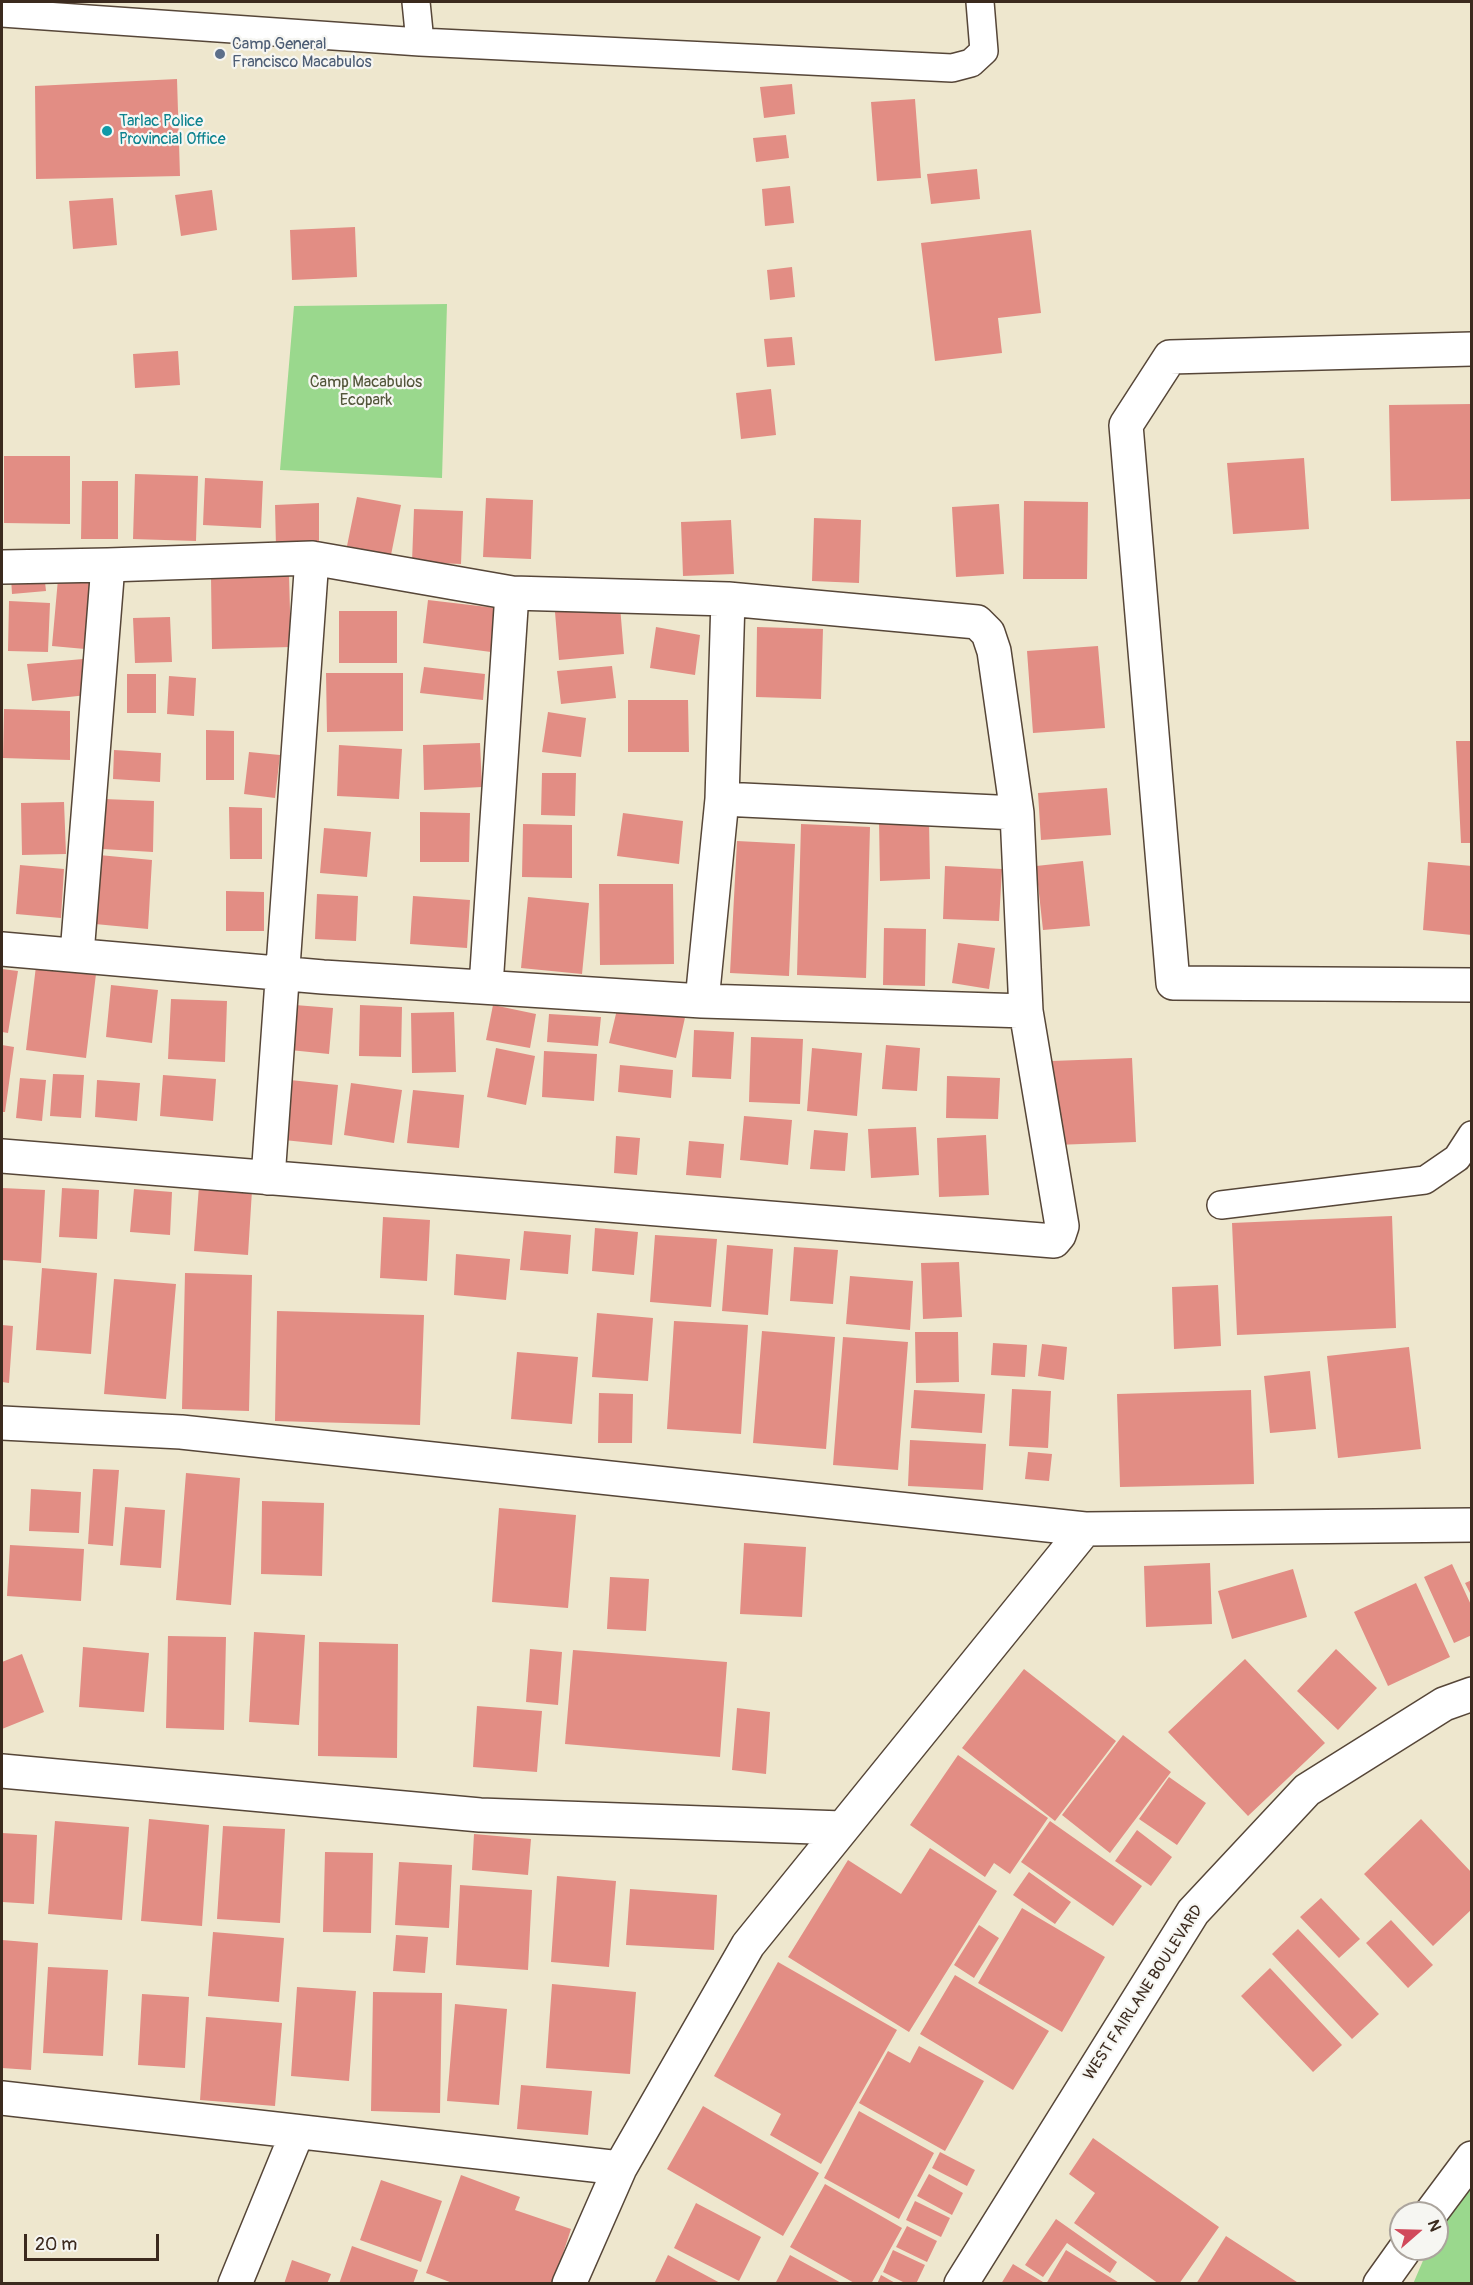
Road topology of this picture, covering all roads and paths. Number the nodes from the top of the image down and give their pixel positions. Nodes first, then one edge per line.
1 (416, 2) edge
2 (980, 2) edge
3 (2, 13) edge
4 (420, 42) junction
5 (1472, 349) edge
6 (312, 558) junction
7 (108, 565) junction
8 (2, 567) edge
9 (512, 593) junction
10 (728, 600) junction
11 (722, 799) junction
12 (1017, 813) junction
13 (2, 949) edge
14 (77, 954) junction
15 (283, 973) junction
16 (1472, 985) edge
17 (486, 986) junction
18 (702, 1001) junction
19 (1026, 1011) junction
20 (1472, 1135) edge
21 (2, 1156) edge
22 (268, 1179) junction
23 (1221, 1205) dead end
24 (2, 1423) edge
25 (1472, 1525) edge
26 (1085, 1529) junction
27 (1472, 1694) edge
28 (2, 1771) edge
29 (842, 1828) junction
30 (2, 2098) edge
31 (297, 2133) junction
32 (1472, 2158) edge
33 (620, 2168) junction
34 (1440, 2201) edge
35 (1396, 2261) edge
36 (235, 2283) edge
37 (568, 2283) edge
38 (961, 2283) edge
39 (1380, 2283) edge

1 - 4 lane
2 - 4 lane
3 - 4 lane
5 - 16 street
6 - 7 street
6 - 9 street
6 - 15 street
7 - 8 street
7 - 14 street
9 - 10 street
9 - 17 street
10 - 11 street
10 - 12 street
11 - 12 street
11 - 18 street
12 - 19 street
13 - 14 street
14 - 15 street
15 - 17 street
15 - 22 street
17 - 18 street
18 - 19 street
19 - 22 street
20 - 23 lane
21 - 22 street
24 - 26 street
25 - 26 street
26 - 29 street
27 - 38 street, WEST FAIRLANE BOULEVARD
28 - 29 street
29 - 33 street
30 - 31 street
31 - 33 street
31 - 36 street
32 - 34 street
33 - 37 street
35 - 39 street

